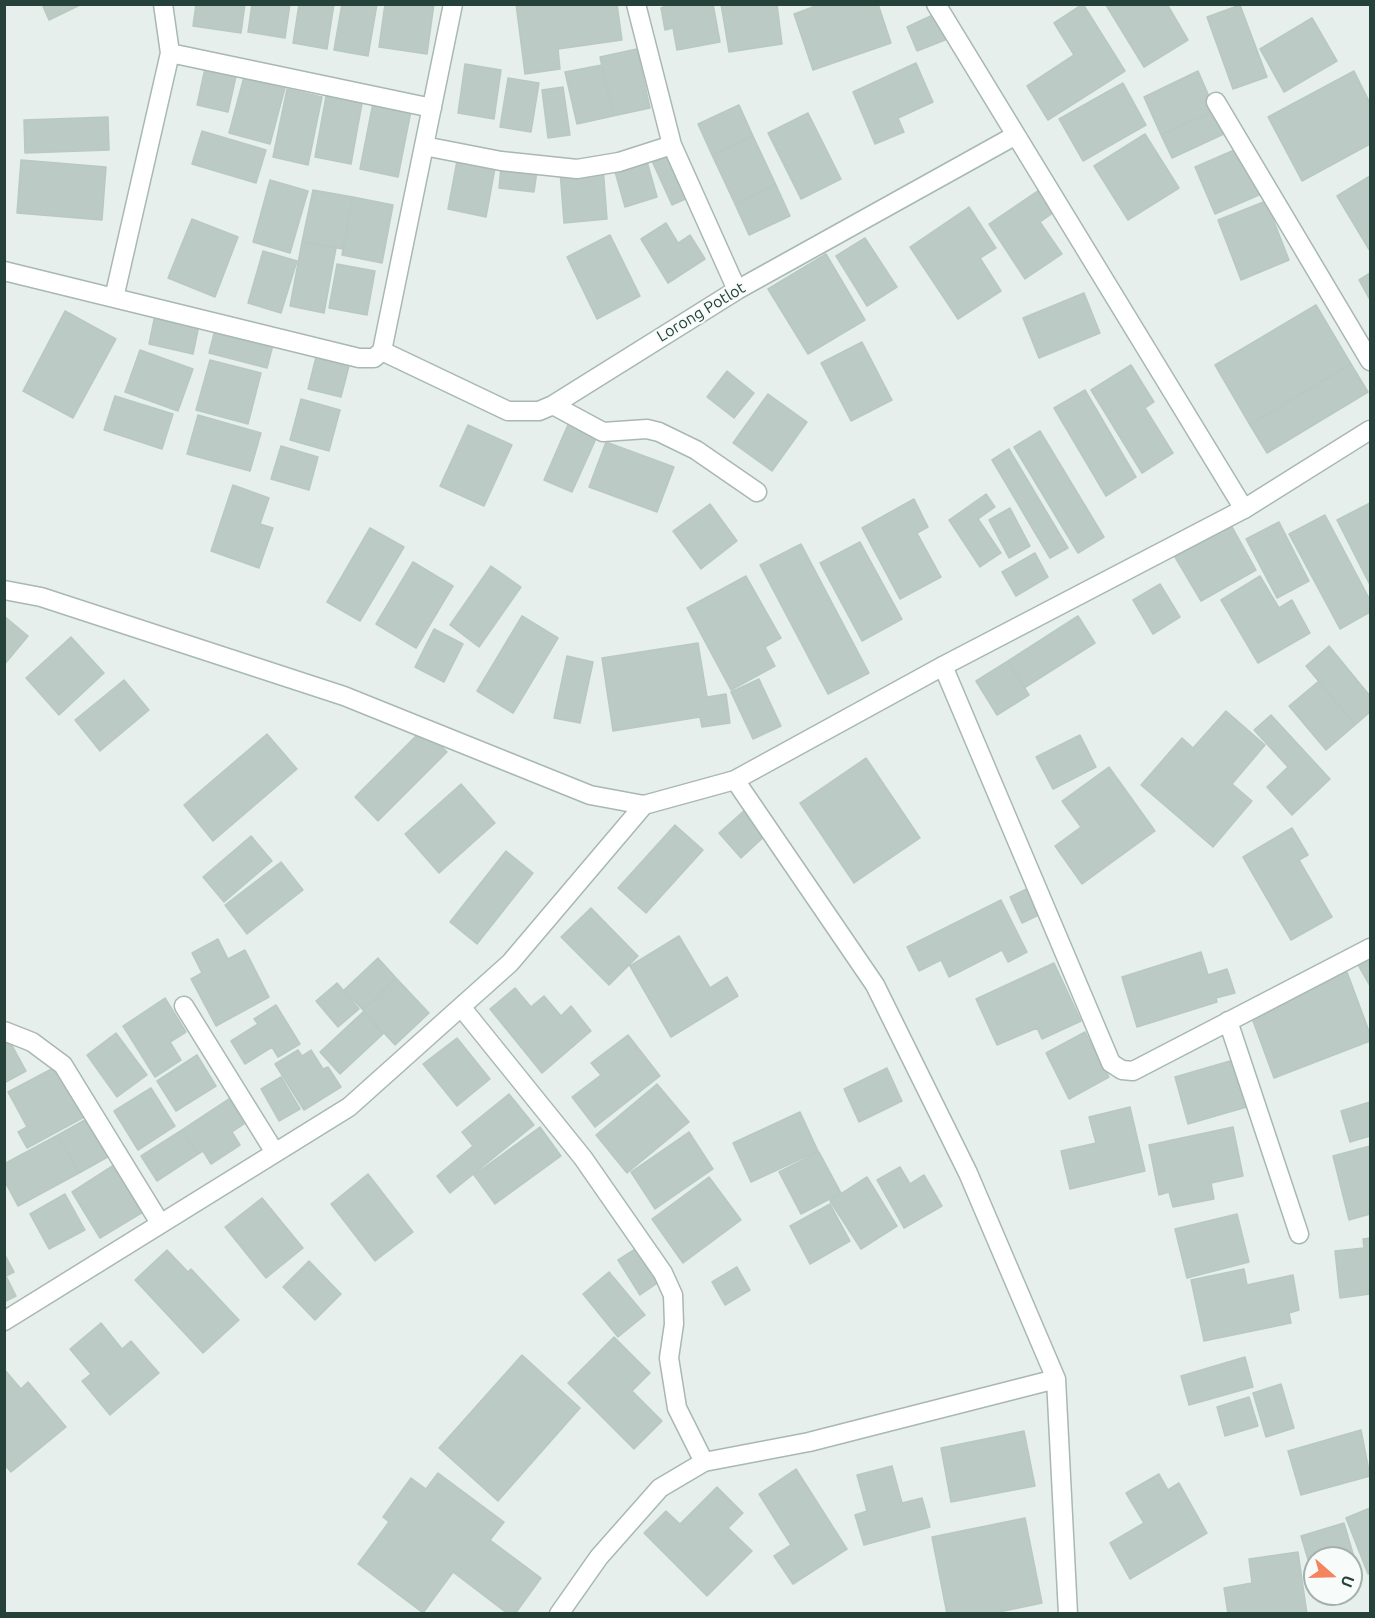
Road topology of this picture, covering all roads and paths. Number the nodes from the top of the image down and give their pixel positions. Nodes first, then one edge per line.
1 (163, 4) edge
2 (453, 4) edge
3 (636, 4) edge
4 (936, 4) edge
5 (170, 53) junction
6 (1216, 102) dead end
7 (432, 108) junction
8 (1016, 135) junction
9 (672, 145) junction
10 (424, 146) junction
11 (4, 271) edge
12 (737, 290) junction
13 (114, 298) junction
14 (382, 351) junction
15 (1371, 361) edge
16 (553, 405) junction
17 (1371, 430) edge
18 (757, 492) dead end
19 (1245, 509) junction
20 (4, 590) edge
21 (943, 666) junction
22 (735, 780) junction
23 (644, 805) junction
24 (1371, 948) edge
25 (184, 1006) dead end
26 (462, 1008) junction
27 (1228, 1021) junction
28 (4, 1031) edge
29 (274, 1151) junction
30 (160, 1223) junction
31 (1299, 1234) dead end
32 (4, 1321) edge
33 (1056, 1379) junction
34 (704, 1462) junction
35 (559, 1614) edge
36 (1068, 1614) edge

1 - 5 street
2 - 7 street
3 - 9 street
4 - 8 street
5 - 7 street
5 - 13 street
6 - 15 street
7 - 10 street
8 - 12 street, Lorong Potlot
8 - 19 street
9 - 10 street
9 - 12 street
10 - 14 street
11 - 13 street
12 - 16 street, Lorong Potlot
13 - 14 street
14 - 16 street, Lorong Potlot
16 - 18 street
17 - 19 street
19 - 21 street
20 - 23 street
21 - 22 street
21 - 27 street
22 - 23 street
22 - 33 street
23 - 26 street
24 - 27 street
25 - 29 street
26 - 29 street
26 - 34 street
27 - 31 street
28 - 30 street
29 - 30 street
30 - 32 street
33 - 34 street
33 - 36 street
34 - 35 street

